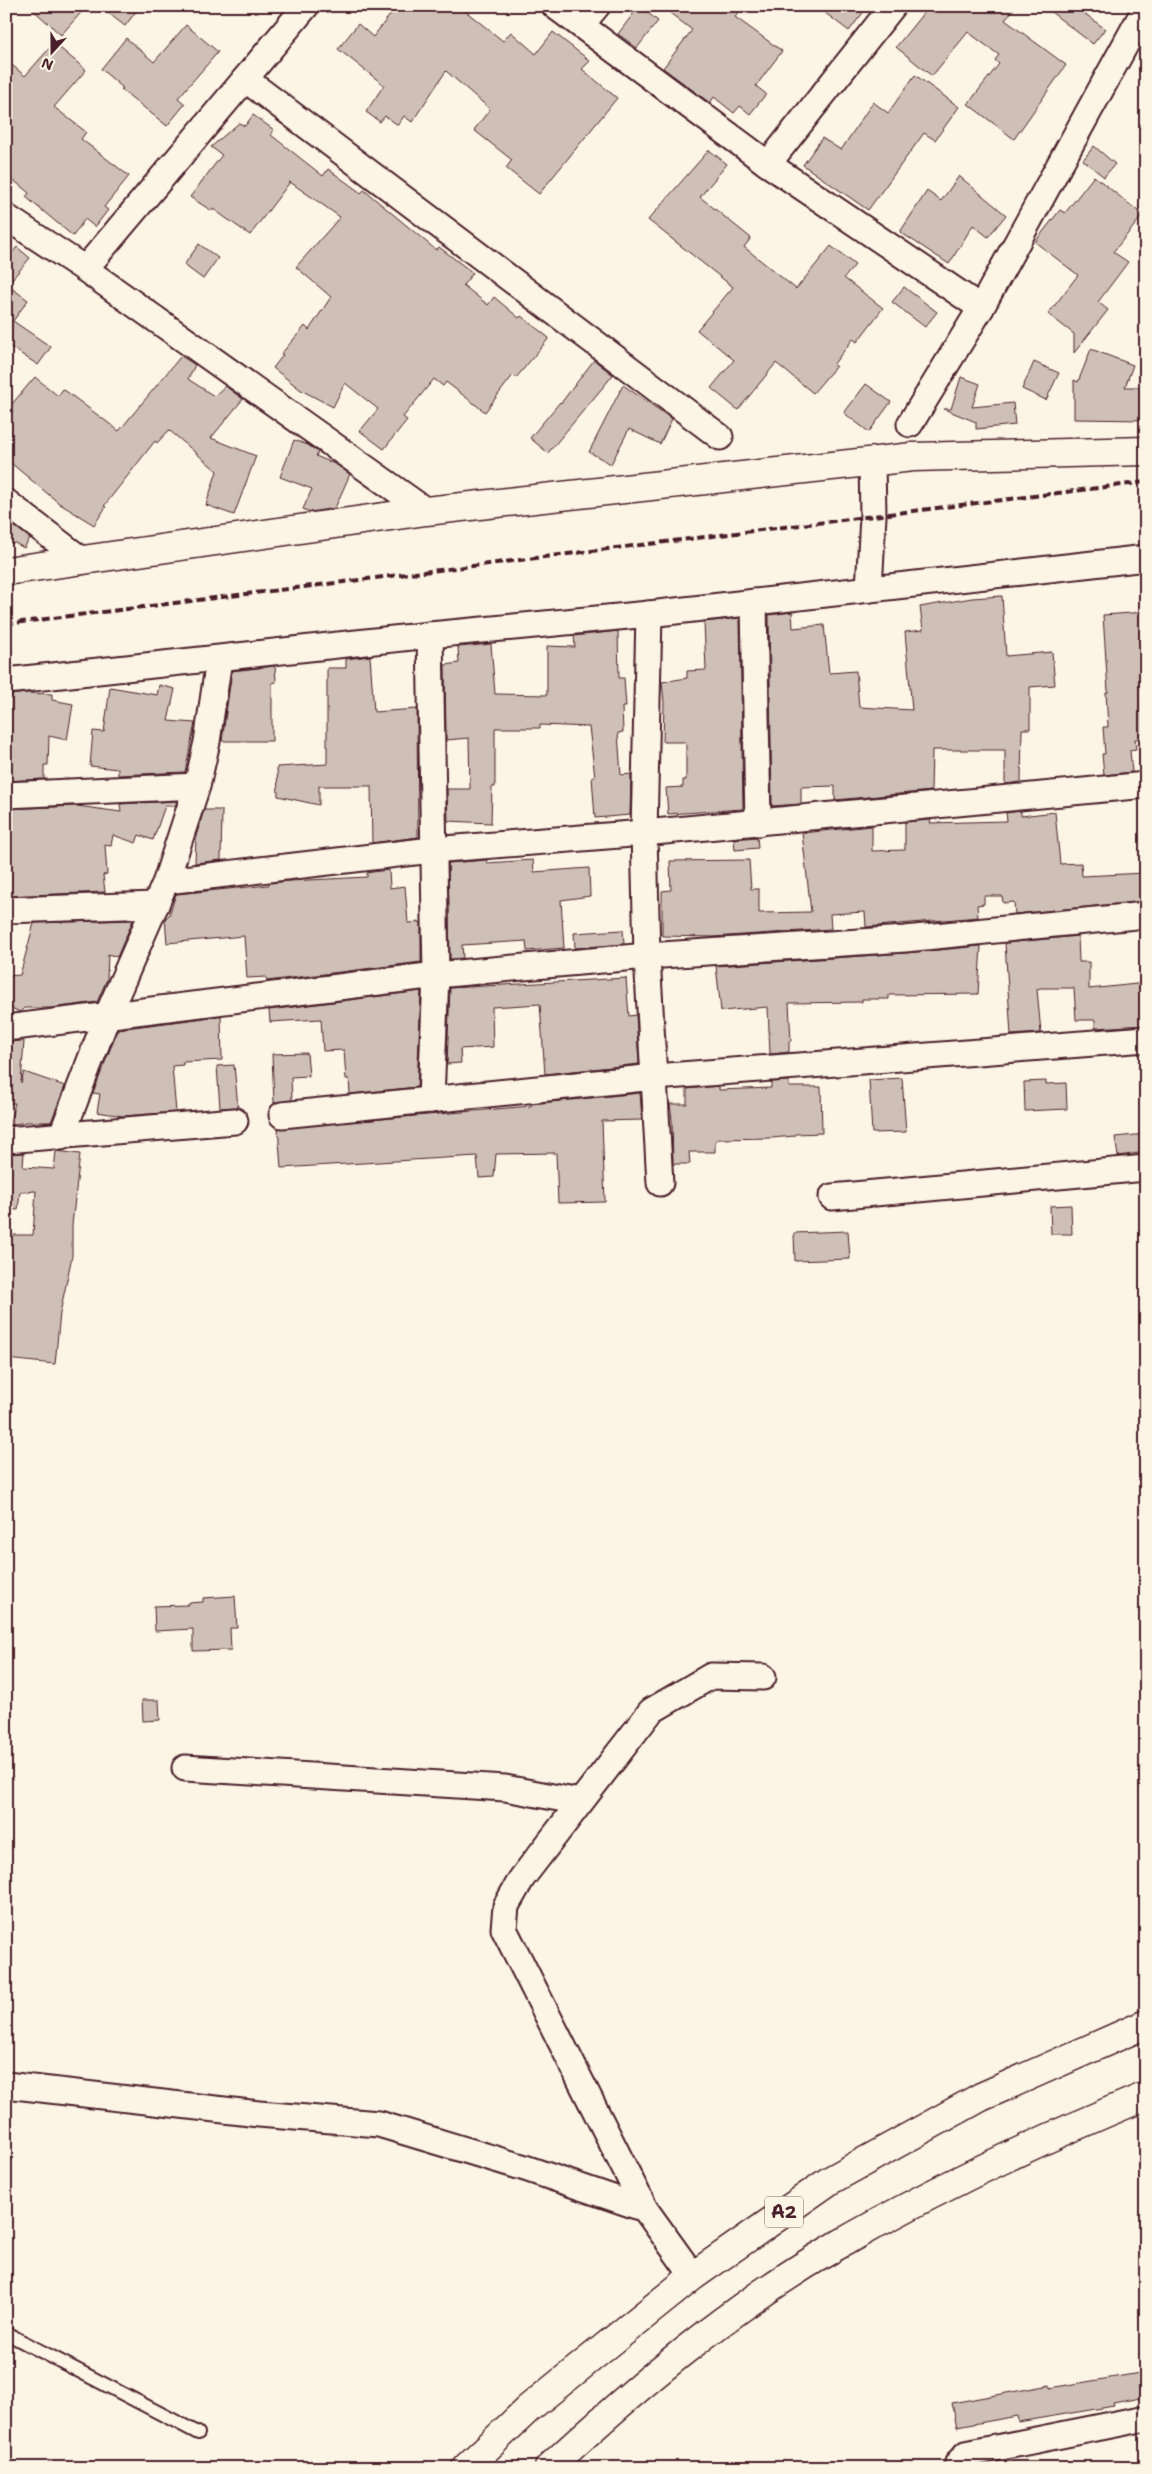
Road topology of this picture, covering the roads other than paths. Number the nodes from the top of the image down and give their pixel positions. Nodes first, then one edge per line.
1 (306, 6) edge
2 (555, 6) edge
3 (596, 6) edge
4 (893, 6) edge
5 (1146, 7) edge
6 (581, 25) junction
7 (245, 79) junction
8 (768, 164) junction
9 (6, 217) edge
10 (85, 269) junction
11 (981, 308) junction
12 (910, 424) dead end
13 (720, 437) dead end
14 (1146, 451) edge
15 (872, 462) junction
16 (6, 502) edge
17 (426, 512) junction
18 (1146, 558) edge
19 (83, 561) junction
20 (6, 572) edge
21 (869, 589) junction
22 (754, 602) junction
23 (649, 614) junction
24 (430, 635) junction
25 (219, 659) junction
26 (6, 681) edge
27 (1146, 785) edge
28 (196, 786) junction
29 (6, 795) edge
30 (758, 822) junction
31 (644, 834) junction
32 (432, 850) junction
33 (166, 881) junction
34 (156, 905) junction
35 (6, 910) edge
36 (1146, 915) edge
37 (647, 956) junction
38 (436, 975) junction
39 (108, 1014) junction
40 (6, 1028) edge
41 (1146, 1040) edge
42 (655, 1077) junction
43 (431, 1100) junction
44 (282, 1116) dead end
45 (235, 1121) dead end
46 (61, 1136) junction
47 (6, 1140) edge
48 (1146, 1168) edge
49 (660, 1183) dead end
50 (832, 1196) dead end
51 (763, 1677) dead end
52 (185, 1768) dead end
53 (580, 1802) junction
54 (1146, 2024) edge
55 (6, 2085) edge
56 (1146, 2096) edge
57 (645, 2209) junction
58 (693, 2276) junction
59 (6, 2333) edge
60 (1146, 2418) edge
61 (198, 2433) dead end
62 (466, 2468) edge
63 (549, 2468) edge
64 (959, 2468) edge

1 - 7 street
2 - 6 street
3 - 6 street
4 - 8 street
5 - 11 street
6 - 8 street
7 - 10 street
7 - 13 street
8 - 11 street
9 - 10 street
10 - 17 street
11 - 12 street
14 - 15 main road
15 - 17 main road
15 - 21 street
16 - 19 street
17 - 19 main road
18 - 21 street
19 - 20 main road
21 - 22 street
22 - 23 street
22 - 30 street
23 - 24 street
23 - 31 street
24 - 25 street
24 - 32 street
25 - 26 street
25 - 28 street
27 - 30 street
28 - 29 street
28 - 33 street
30 - 31 street
31 - 32 street
31 - 37 street
32 - 33 street
32 - 38 street
33 - 34 street
34 - 35 street
34 - 39 street
36 - 37 street
37 - 38 street
37 - 42 street
38 - 39 street
38 - 43 street
39 - 40 street
39 - 46 street
41 - 42 street
42 - 43 street
42 - 49 street
43 - 44 street
45 - 46 street
46 - 47 street
48 - 50 street
51 - 53 street
52 - 53 street
53 - 57 street
54 - 58 main road, A2
55 - 57 street
56 - 63 main road
57 - 58 street
58 - 62 main road, A2
59 - 61 lane
60 - 64 street

